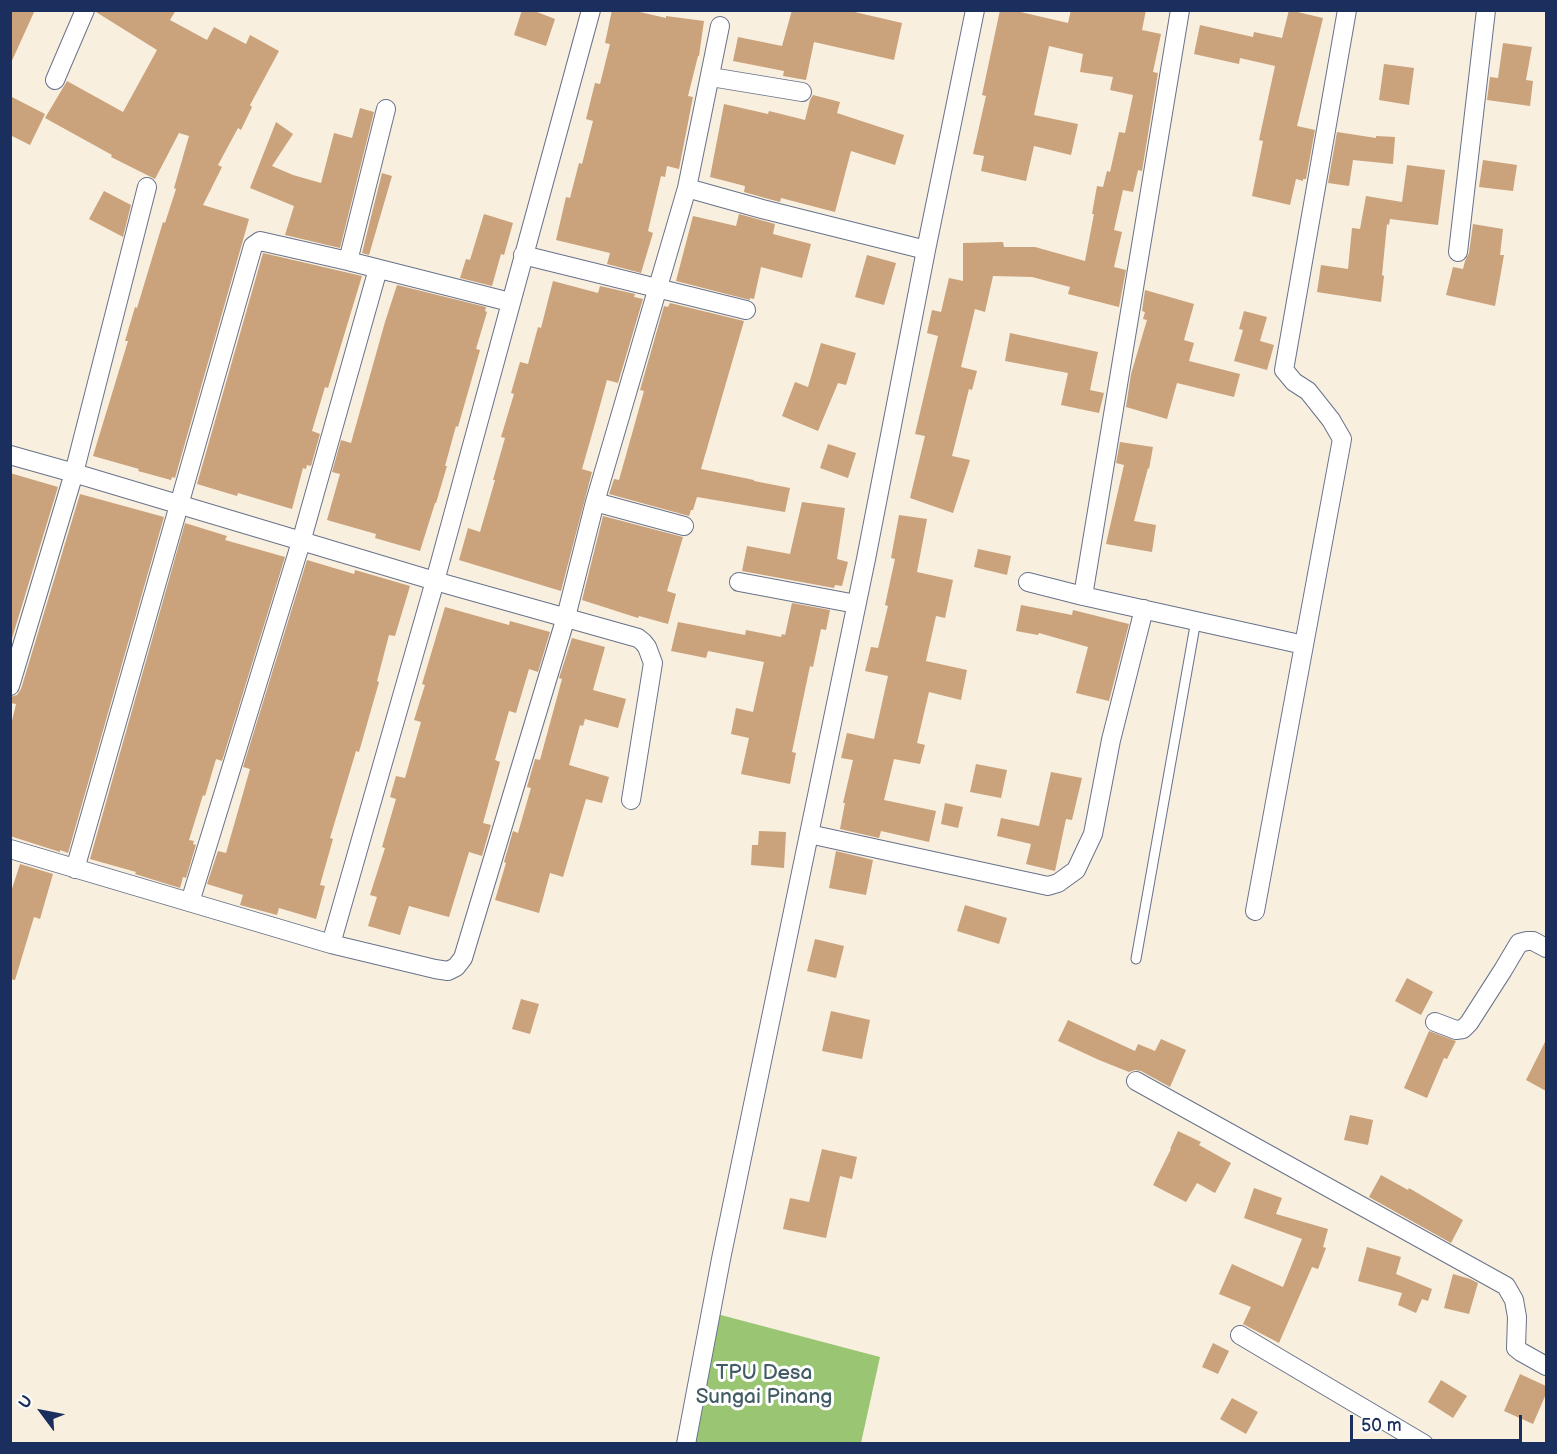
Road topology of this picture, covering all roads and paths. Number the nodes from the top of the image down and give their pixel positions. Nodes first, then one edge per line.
1 (85, 10) edge
2 (591, 10) edge
3 (975, 10) edge
4 (1180, 10) edge
5 (1347, 10) edge
6 (1486, 10) edge
7 (720, 26) dead end
8 (711, 77) junction
9 (55, 80) dead end
10 (802, 92) dead end
11 (386, 109) dead end
12 (147, 187) dead end
13 (687, 188) junction
14 (926, 250) junction
15 (1458, 252) dead end
16 (523, 255) junction
17 (348, 261) junction
18 (378, 269) junction
19 (658, 287) junction
20 (510, 302) junction
21 (746, 310) dead end
22 (10, 455) edge
23 (74, 473) junction
24 (595, 502) junction
25 (178, 504) junction
26 (684, 526) dead end
27 (301, 542) junction
28 (435, 581) junction
29 (739, 582) dead end
30 (1028, 582) dead end
31 (1083, 596) junction
32 (856, 604) junction
33 (1144, 609) junction
34 (566, 617) junction
35 (1196, 620) junction
36 (1304, 645) junction
37 (10, 686) edge
38 (631, 800) dead end
39 (808, 834) junction
40 (10, 849) edge
41 (75, 868) junction
42 (190, 902) junction
43 (1255, 911) dead end
44 (331, 944) junction
45 (1546, 948) edge
46 (1136, 959) dead end
47 (1436, 1022) dead end
48 (1136, 1081) dead end
49 (1240, 1335) dead end
50 (1546, 1366) edge
51 (1414, 1441) edge
52 (686, 1443) edge

1 - 9 street
2 - 16 street
3 - 14 street
4 - 31 street
5 - 36 street
6 - 15 street
7 - 8 street
8 - 10 street
8 - 13 street
11 - 17 street
12 - 23 street
13 - 14 street
13 - 19 street
14 - 32 street
16 - 19 street
16 - 20 street
17 - 18 street
17 - 25 street
18 - 20 street
18 - 27 street
19 - 21 street
19 - 24 street
20 - 28 street
22 - 23 street
23 - 25 street
23 - 37 street
24 - 26 street
24 - 34 street
25 - 27 street
25 - 41 street
27 - 28 street
27 - 42 street
28 - 34 street
28 - 44 street
29 - 32 street
30 - 31 street
31 - 33 street
32 - 39 street
33 - 35 street
33 - 39 street
34 - 38 street
34 - 44 street
35 - 36 street
35 - 46 lane
36 - 43 street
39 - 52 street
40 - 41 street
41 - 42 street
42 - 44 street
45 - 47 street
48 - 50 street
49 - 51 street

